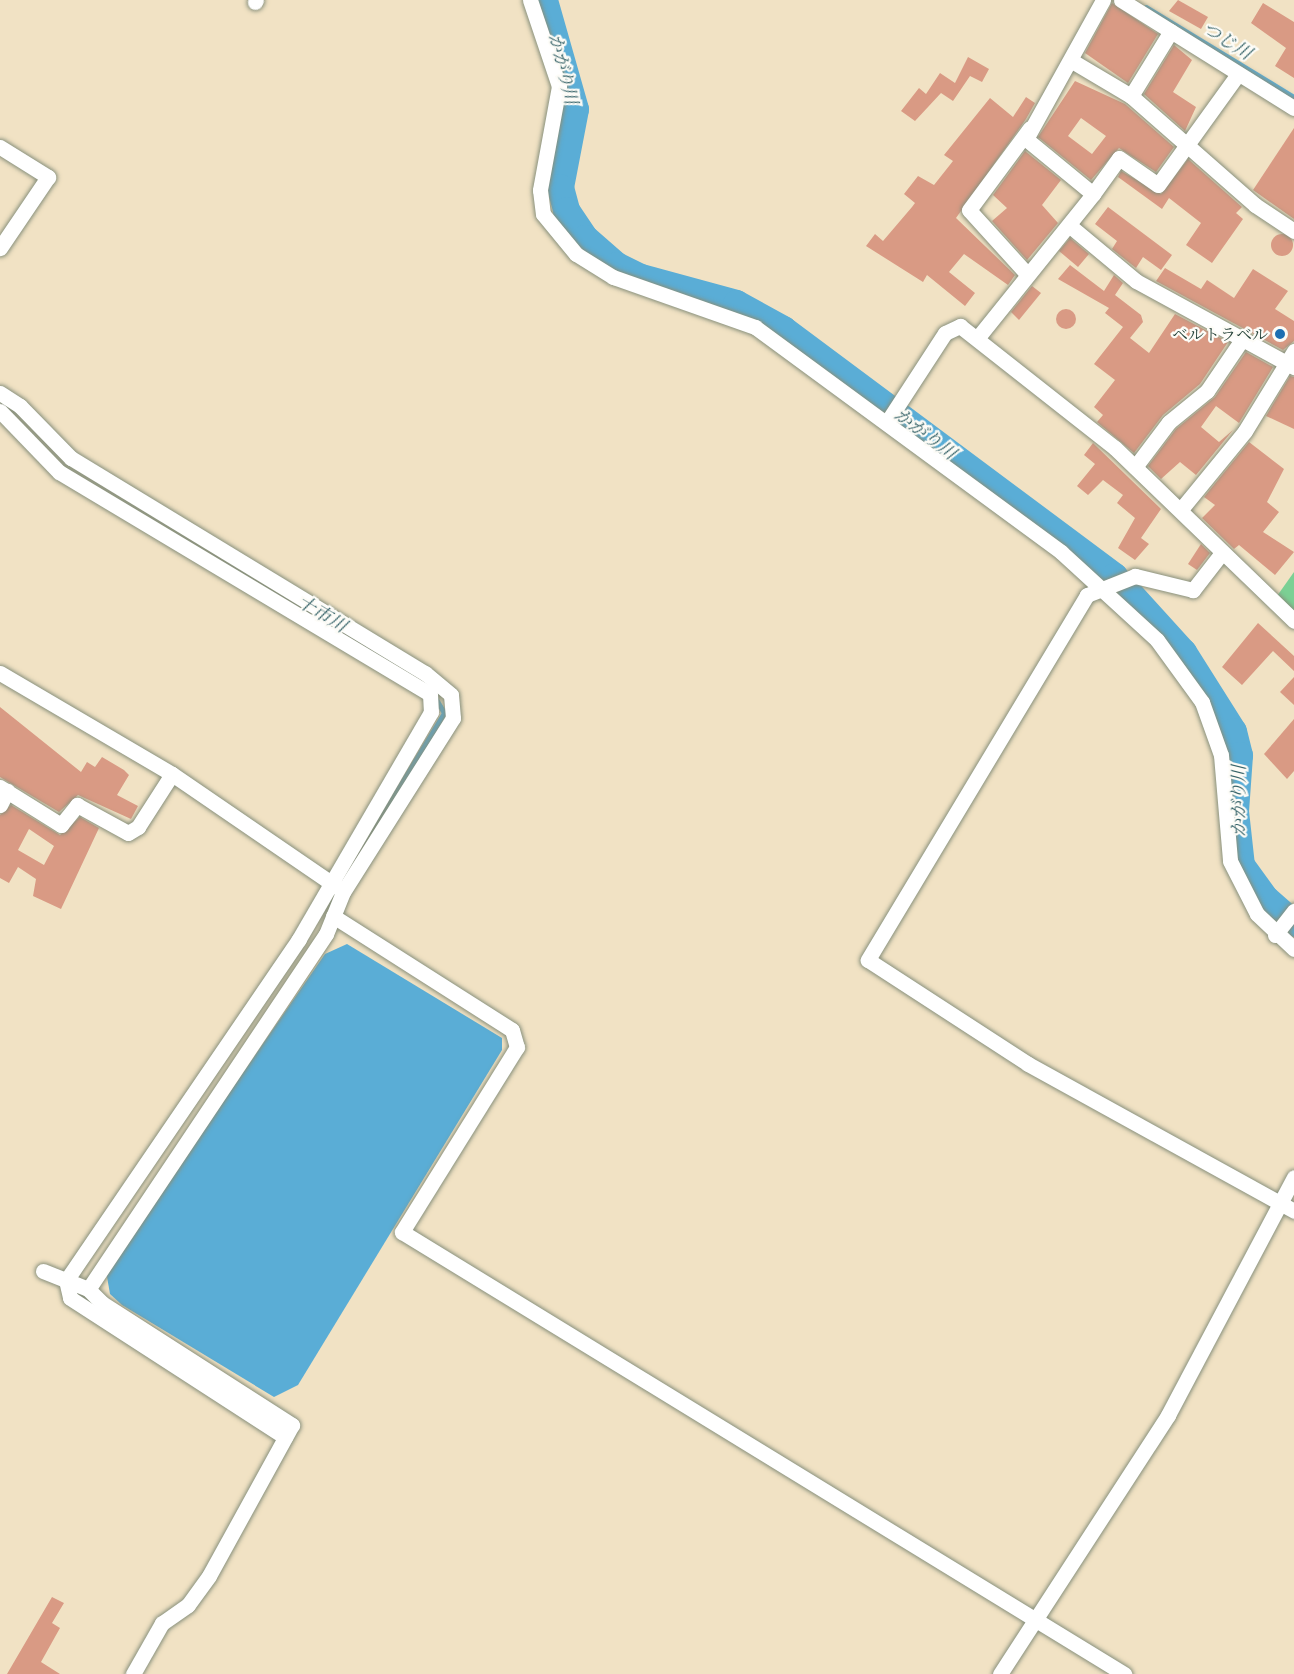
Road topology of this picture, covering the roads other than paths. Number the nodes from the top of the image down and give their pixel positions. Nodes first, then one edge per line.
1 (530, 0) edge
2 (1103, 0) edge
3 (1121, 0) edge
4 (1171, 31) junction
5 (1072, 61) junction
6 (1238, 74) junction
7 (1131, 96) junction
8 (1294, 108) edge
9 (1030, 128) junction
10 (0, 147) edge
11 (1190, 147) junction
12 (1094, 194) junction
13 (1070, 226) junction
14 (1294, 231) edge
15 (0, 248) edge
16 (1027, 274) junction
17 (979, 336) junction
18 (1241, 342) junction
19 (1292, 360) edge
20 (0, 393) edge
21 (0, 411) edge
22 (887, 422) junction
23 (1135, 467) junction
24 (1182, 508) junction
25 (1221, 554) junction
26 (1099, 588) junction
27 (1294, 621) edge
28 (0, 673) edge
29 (172, 774) junction
30 (2, 794) edge
31 (337, 887) junction
32 (1294, 911) edge
33 (333, 916) junction
34 (1275, 934) junction
35 (1294, 949) edge
36 (1294, 1177) edge
37 (1278, 1205) junction
38 (1294, 1211) edge
39 (43, 1270) dead end
40 (67, 1277) junction
41 (88, 1289) junction
42 (285, 1437) junction
43 (1035, 1616) junction
44 (133, 1674) edge
45 (1000, 1674) edge
46 (1124, 1674) edge

1 - 22 street
2 - 5 street
3 - 4 street
4 - 6 street
4 - 7 street
5 - 7 street
5 - 9 street
6 - 8 street
6 - 11 street
7 - 11 street
9 - 12 street
9 - 16 street
10 - 15 street
11 - 12 street
11 - 14 street
12 - 13 street
13 - 16 street
13 - 18 street
16 - 17 street
17 - 22 street
17 - 23 street
18 - 19 street
18 - 23 street
19 - 24 street
20 - 31 street
21 - 31 street
22 - 26 street
23 - 24 street
24 - 25 street
25 - 26 street
25 - 27 street
26 - 34 street
26 - 37 street
28 - 29 street
29 - 30 street
29 - 31 street
31 - 33 street
31 - 40 street
32 - 34 street
33 - 41 street
33 - 43 street
34 - 35 street
36 - 37 street
37 - 38 street
37 - 43 street
39 - 40 street
40 - 41 street
40 - 42 street
41 - 42 street
42 - 44 street
43 - 45 street
43 - 46 street

